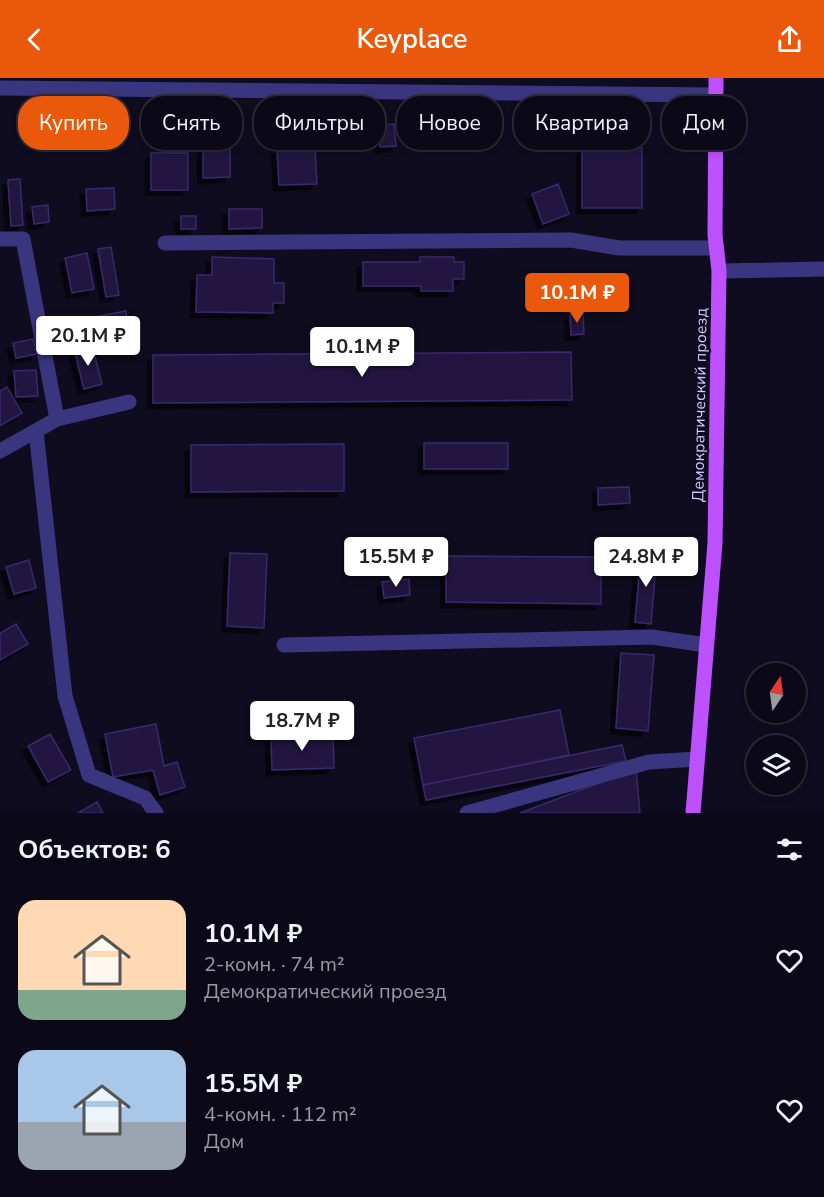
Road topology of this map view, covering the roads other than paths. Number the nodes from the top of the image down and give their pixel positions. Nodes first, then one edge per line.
1 (716, 78) edge
2 (0, 88) edge
3 (716, 95) junction
4 (0, 239) edge
5 (716, 242) junction
6 (165, 243) dead end
7 (824, 269) edge
8 (719, 271) junction
9 (129, 402) dead end
10 (57, 419) junction
11 (36, 431) junction
12 (0, 451) edge
13 (284, 645) dead end
14 (706, 645) junction
15 (697, 759) junction
16 (156, 813) edge
17 (467, 813) edge
18 (693, 813) edge

1 - 3 main road, Демократический проезд
2 - 3 street
3 - 5 main road, Демократический проезд
4 - 10 street
5 - 6 street
5 - 8 main road, Демократический проезд
7 - 8 street
8 - 14 main road, Демократический проезд
9 - 10 street
10 - 11 street
11 - 12 street
11 - 16 street
13 - 14 street
14 - 15 main road, Демократический проезд
15 - 17 street
15 - 18 main road, Демократический проезд

